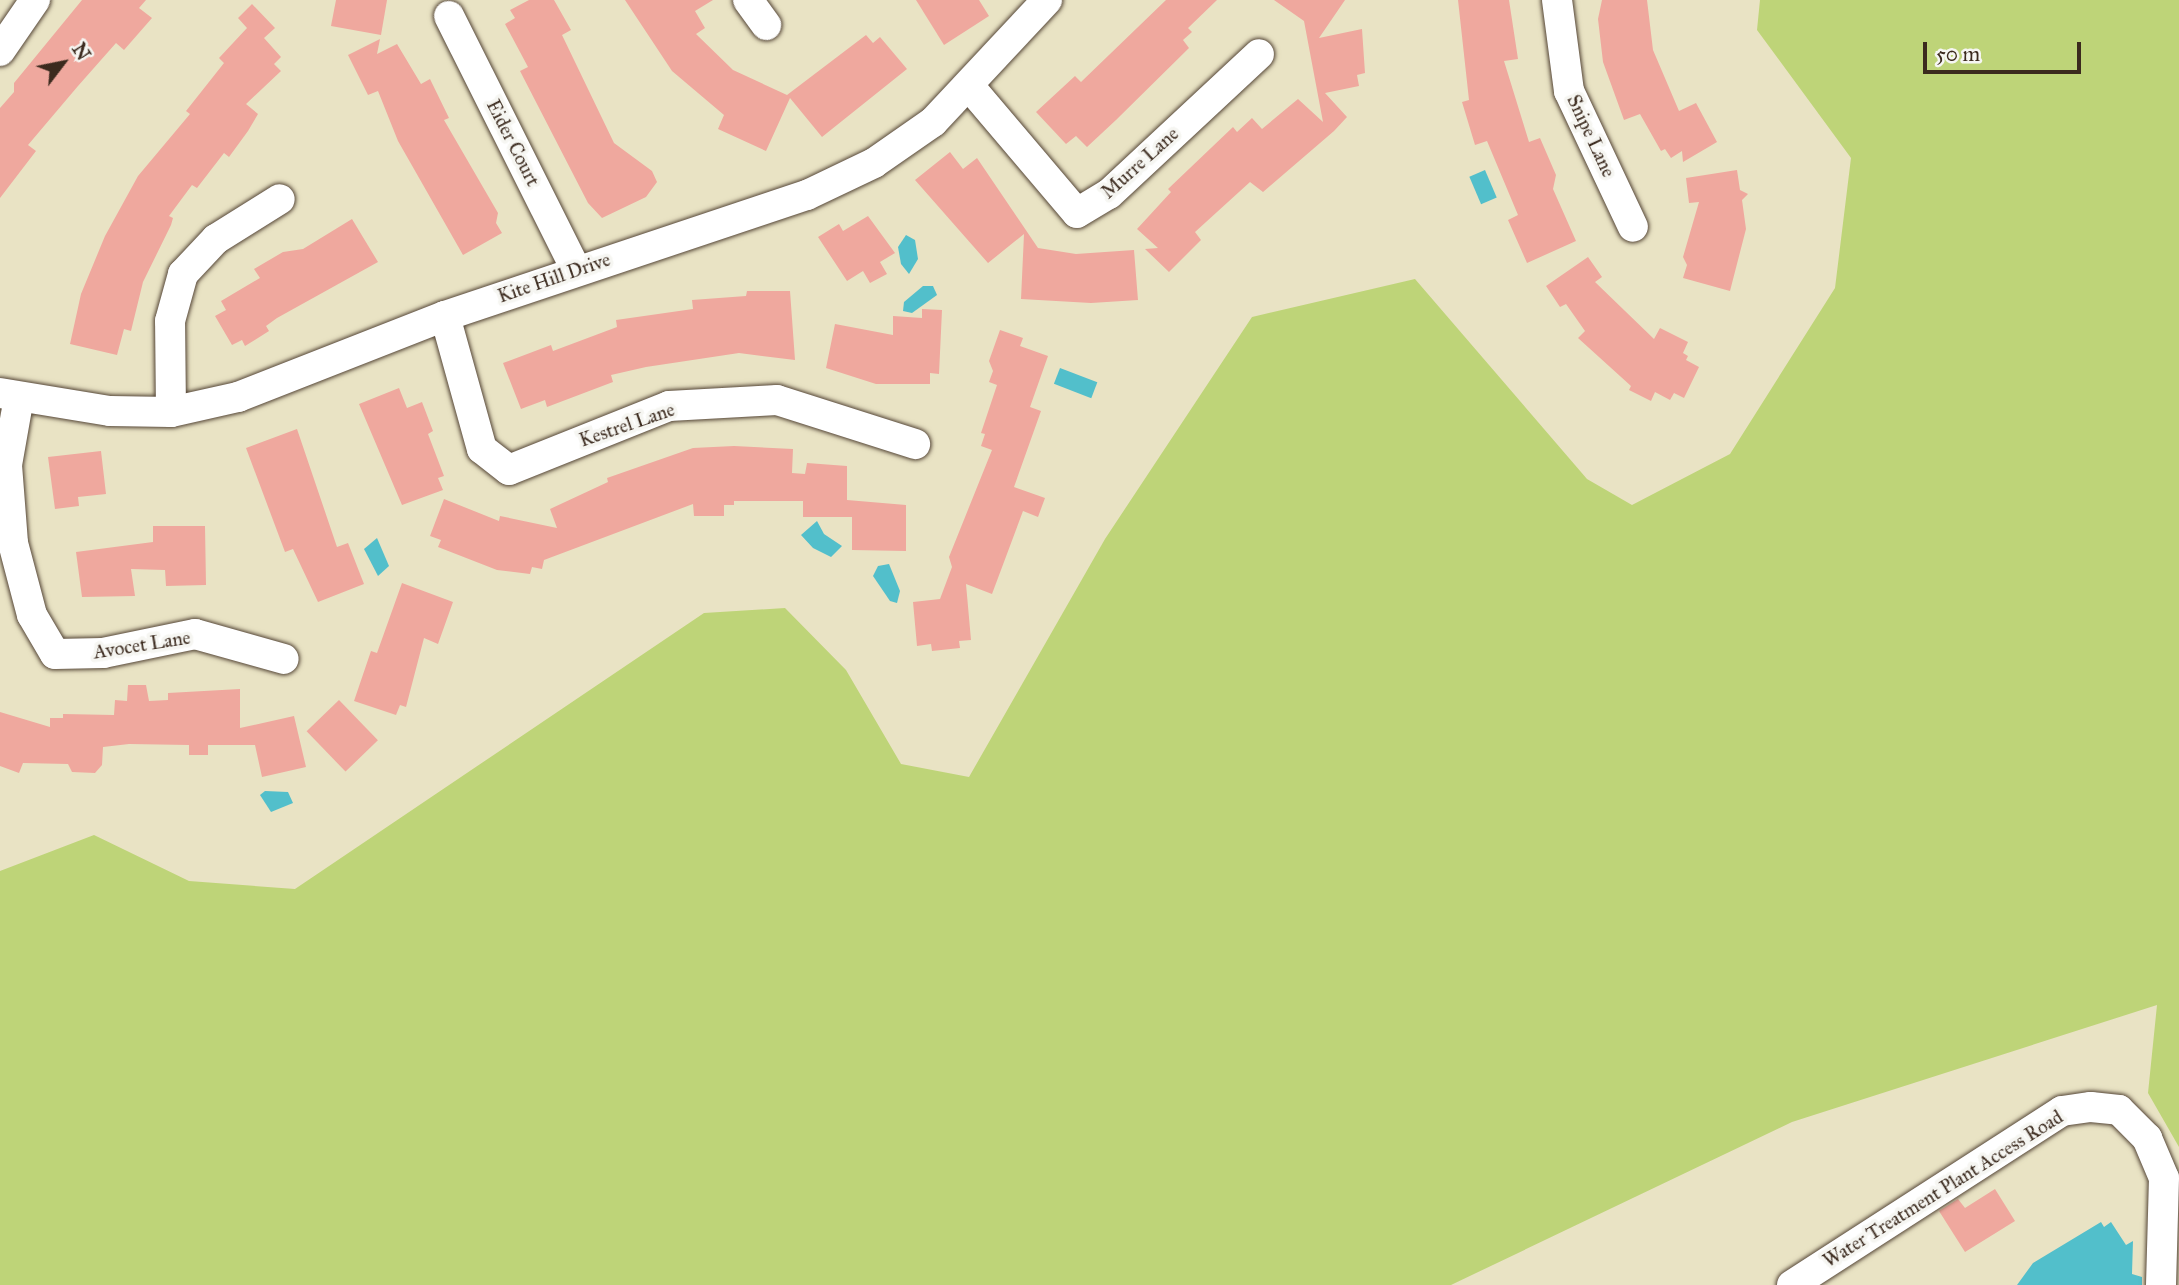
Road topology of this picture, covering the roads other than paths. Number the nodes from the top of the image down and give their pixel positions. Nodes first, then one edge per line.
1 (35, 0) edge
2 (748, 0) edge
3 (1047, 0) edge
4 (1557, 0) edge
5 (449, 16) dead end
6 (766, 25) dead end
7 (0, 51) edge
8 (1259, 54) dead end
9 (970, 87) junction
10 (280, 199) dead end
11 (1633, 227) dead end
12 (576, 270) junction
13 (445, 316) junction
14 (10, 395) edge
15 (171, 412) junction
16 (915, 444) dead end
17 (284, 659) dead end
18 (1792, 1285) edge
19 (2161, 1285) edge

1 - 7 street
2 - 6 street
3 - 9 street, Kite Hill Drive
4 - 11 street, Snipe Lane
5 - 12 street, Eider Court
8 - 9 street, Murre Lane
9 - 12 street, Kite Hill Drive
10 - 15 street
12 - 13 street, Kite Hill Drive
13 - 15 street, Kite Hill Drive
13 - 16 street, Kestrel Lane
14 - 15 street, Kite Hill Drive
14 - 17 street, Avocet Lane
18 - 19 street, Water Treatment Plant Access Road

